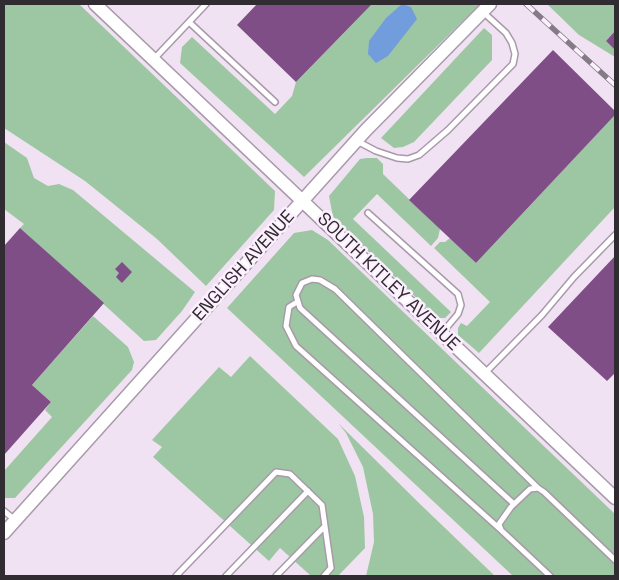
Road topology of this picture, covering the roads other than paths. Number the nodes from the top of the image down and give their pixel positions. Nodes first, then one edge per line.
1 (95, 4) edge
2 (206, 4) edge
3 (486, 7) edge
4 (188, 22) junction
5 (154, 59) junction
6 (275, 102) dead end
7 (357, 141) junction
8 (302, 200) junction
9 (368, 213) dead end
10 (615, 235) edge
11 (297, 302) junction
12 (442, 333) junction
13 (484, 374) junction
14 (538, 488) junction
15 (308, 491) junction
16 (615, 498) edge
17 (514, 504) junction
18 (4, 511) edge
19 (15, 520) junction
20 (325, 526) junction
21 (501, 530) junction
22 (4, 533) edge
23 (615, 560) edge
24 (176, 576) edge
25 (226, 576) edge
26 (276, 576) edge
27 (324, 576) edge
28 (550, 576) edge

1 - 5 street, SOUTH KITLEY AVENUE
2 - 4 lane
3 - 7 street, ENGLISH AVENUE
3 - 7 lane
4 - 5 lane
4 - 6 lane
5 - 8 street, SOUTH KITLEY AVENUE
7 - 8 street, ENGLISH AVENUE
8 - 12 street, SOUTH KITLEY AVENUE
8 - 19 street, ENGLISH AVENUE
9 - 12 lane
10 - 13 lane
11 - 14 lane
11 - 17 lane
11 - 21 lane
12 - 13 street, SOUTH KITLEY AVENUE
13 - 16 street, SOUTH KITLEY AVENUE
14 - 17 lane
14 - 23 lane
15 - 20 lane
15 - 24 lane
15 - 25 lane
17 - 21 lane
18 - 19 lane
19 - 22 street, ENGLISH AVENUE
20 - 26 lane
20 - 27 lane
21 - 28 lane

